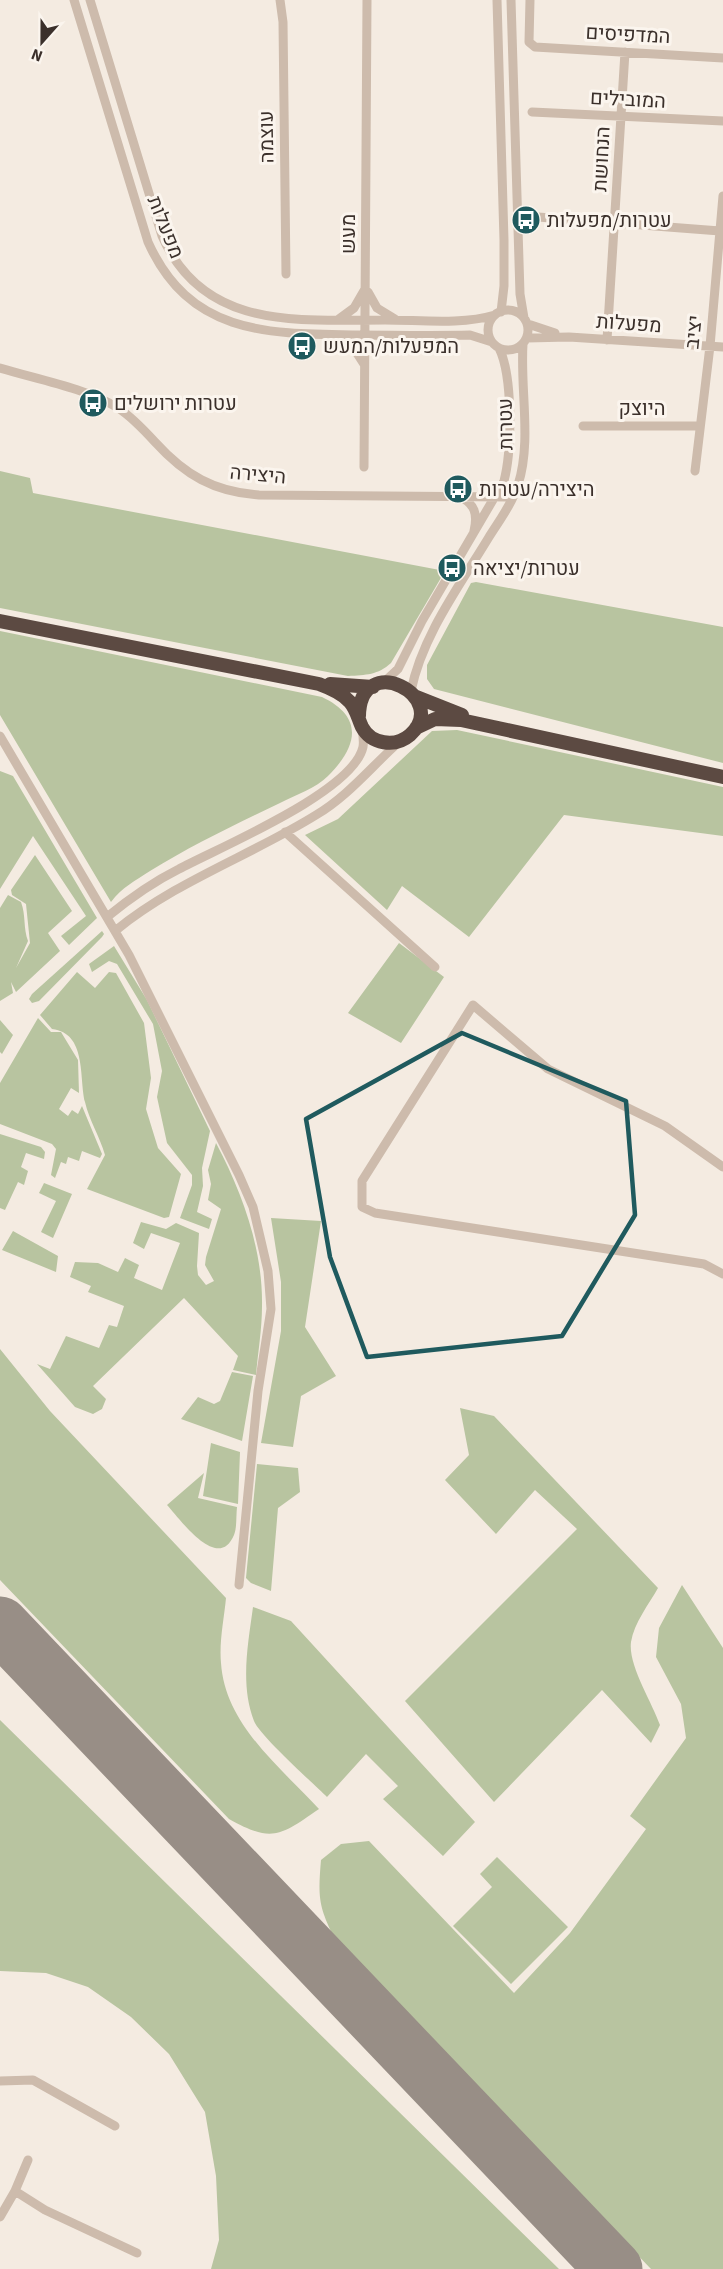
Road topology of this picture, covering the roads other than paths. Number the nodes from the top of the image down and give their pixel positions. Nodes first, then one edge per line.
1 (74, 0) edge
2 (90, 0) edge
3 (280, 0) edge
4 (367, 0) edge
5 (497, 0) edge
6 (511, 0) edge
7 (530, 0) edge
8 (625, 52) junction
9 (723, 58) edge
10 (532, 112) dead end
11 (621, 117) junction
12 (723, 121) edge
13 (723, 196) edge
14 (538, 217) dead end
15 (616, 222) junction
16 (720, 231) junction
17 (286, 274) dead end
18 (366, 287) junction
19 (498, 313) junction
20 (337, 320) junction
21 (366, 320) junction
22 (399, 320) junction
23 (526, 321) junction
24 (339, 335) junction
25 (366, 335) junction
26 (569, 337) junction
27 (608, 340) junction
28 (525, 341) junction
29 (495, 345) junction
30 (710, 346) junction
31 (723, 347) edge
32 (365, 367) junction
33 (0, 368) edge
34 (583, 426) dead end
35 (700, 426) junction
36 (364, 467) dead end
37 (695, 471) dead end
38 (459, 496) junction
39 (497, 496) junction
40 (513, 497) junction
41 (473, 536) junction
42 (0, 621) edge
43 (304, 680) junction
44 (378, 685) junction
45 (413, 694) junction
46 (360, 722) junction
47 (486, 724) junction
48 (416, 728) junction
49 (0, 736) edge
50 (400, 741) junction
51 (723, 777) edge
52 (285, 832) junction
53 (106, 917) junction
54 (115, 931) junction
55 (435, 967) dead end
56 (723, 1167) edge
57 (723, 1274) edge
58 (240, 1585) dead end
59 (0, 2081) edge
60 (115, 2126) dead end
61 (28, 2160) dead end
62 (15, 2191) junction
63 (0, 2217) edge
64 (137, 2253) dead end

1 - 24 street, מפעלות
2 - 20 street, מפעלות
3 - 17 street, עוצמה
4 - 18 street, מעש
5 - 19 street
6 - 23 street
7 - 8 street, המדפיסים
8 - 9 street, המדפיסים
8 - 11 street, הנחושת
10 - 11 street, המובילים
11 - 12 street, המובילים
11 - 15 street, הנחושת
13 - 16 street, יציב
14 - 15 street
15 - 16 street
15 - 27 street, הנחושת
16 - 30 street, יציב
18 - 20 street
18 - 21 street, מעש
18 - 22 street
19 - 22 street, מפעלות
19 - 23 street
19 - 29 street
20 - 21 street, מפעלות
21 - 22 street, מפעלות
21 - 25 street, מעש
23 - 26 street, מפעלות
23 - 28 street
24 - 25 street, מפעלות
24 - 32 street
25 - 29 street, מפעלות
25 - 32 street, מעש
26 - 27 street, מפעלות
26 - 28 street, מפעלות
27 - 30 street, מפעלות
28 - 29 street
28 - 40 street, עטרות
29 - 39 street, עטרות
30 - 31 street, מפעלות
30 - 35 street, יציב
32 - 36 street, מעש
33 - 38 street, היצירה
34 - 35 street, היוצק
35 - 37 street, יציב
38 - 39 street, היצירה
38 - 41 street
39 - 40 street, היצירה
39 - 41 street, עטרות
40 - 45 street, עטרות
41 - 44 street, עטרות
42 - 43 highway
43 - 44 highway
43 - 46 highway
44 - 45 highway
44 - 46 highway
45 - 47 highway
45 - 48 highway
46 - 50 highway
46 - 53 street
47 - 48 highway
47 - 51 highway
48 - 50 highway
49 - 53 street
50 - 52 street
52 - 54 street
52 - 55 street
53 - 54 street
54 - 58 street
56 - 57 street
59 - 60 street
61 - 62 street
62 - 63 street
62 - 64 street

